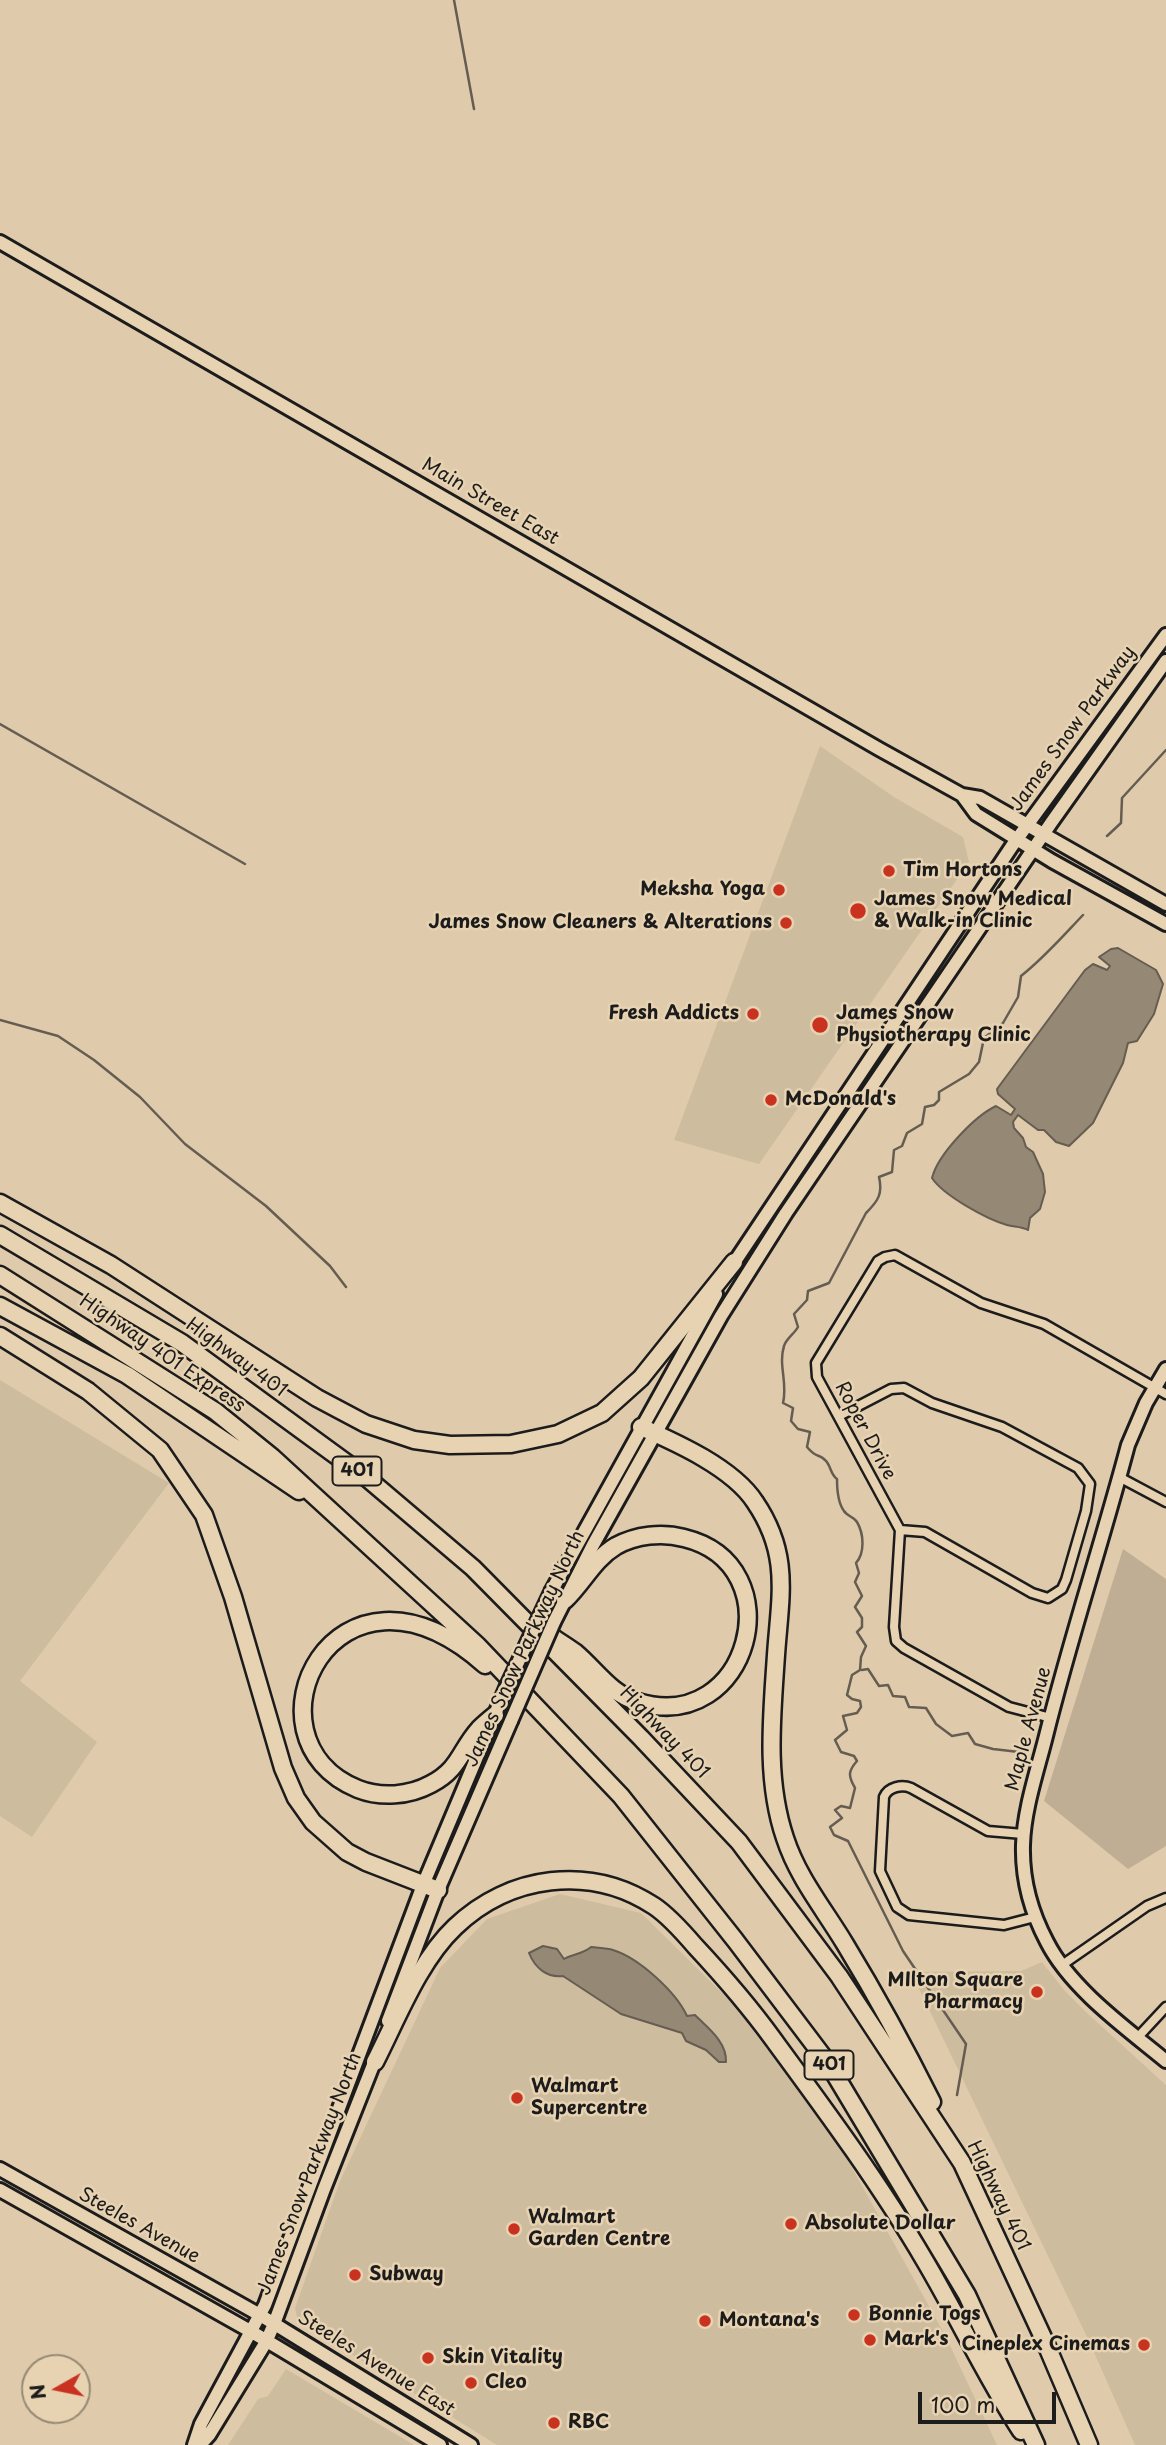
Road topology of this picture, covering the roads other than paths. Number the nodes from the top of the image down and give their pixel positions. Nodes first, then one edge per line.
1 (0, 242) edge
2 (1166, 635) edge
3 (1166, 660) edge
4 (962, 795) junction
5 (1027, 824) junction
6 (1044, 834) junction
7 (1014, 843) junction
8 (1033, 850) junction
9 (1166, 904) edge
10 (1166, 924) edge
11 (0, 1203) edge
12 (0, 1235) edge
13 (734, 1262) junction
14 (0, 1275) edge
15 (0, 1306) edge
16 (0, 1336) edge
17 (1166, 1369) edge
18 (1160, 1391) edge
19 (839, 1416) junction
20 (648, 1430) junction
21 (1119, 1477) junction
22 (1166, 1502) edge
23 (326, 1505) junction
24 (900, 1530) junction
25 (565, 1600) junction
26 (520, 1615) junction
27 (495, 1715) junction
28 (1051, 1718) junction
29 (556, 1728) junction
30 (1023, 1834) junction
31 (430, 1887) junction
32 (1166, 1898) edge
33 (1035, 1917) junction
34 (1062, 1965) junction
35 (1166, 2007) edge
36 (1138, 2037) junction
37 (1166, 2061) edge
38 (374, 2062) junction
39 (962, 2163) junction
40 (0, 2169) edge
41 (0, 2190) edge
42 (260, 2315) junction
43 (274, 2324) junction
44 (252, 2332) junction
45 (266, 2342) junction
46 (194, 2445) edge
47 (200, 2445) edge
48 (440, 2445) edge
49 (471, 2445) edge
50 (1030, 2445) edge
51 (1036, 2445) edge
52 (1089, 2445) edge

1 - 4 main road, Main Street East
2 - 5 main road, James Snow Parkway
3 - 6 main road, James Snow Parkway
4 - 5 main road, Main Street East
4 - 7 main road, Main Street East
5 - 6 main road, Main Street East
5 - 7 main road, James Snow Parkway
6 - 8 main road, James Snow Parkway
6 - 9 main road, Main Street East
7 - 8 main road, Main Street East
7 - 13 main road, James Snow Parkway North
8 - 10 main road, Main Street East
8 - 20 main road, James Snow Parkway North
11 - 13 highway
12 - 26 highway, Highway 401 / 401
13 - 20 main road, James Snow Parkway North
14 - 23 highway, Highway 401 Express / 401
15 - 23 highway, 401
16 - 31 highway
17 - 18 main road, Maple Avenue
18 - 19 street, Roper Drive
18 - 21 main road, Maple Avenue
19 - 24 street, Roper Drive
19 - 24 street
20 - 25 main road, James Snow Parkway North
20 - 27 main road, James Snow Parkway North, bridge
20 - 39 highway
21 - 22 street
21 - 28 main road, Maple Avenue
23 - 29 highway, 401
24 - 28 street
25 - 26 highway
25 - 31 main road, James Snow Parkway North, bridge
26 - 39 highway, Highway 401 / 401
27 - 29 highway
27 - 31 main road, James Snow Parkway North
28 - 30 main road, Maple Avenue
29 - 51 highway, 401
30 - 33 main road, Maple Avenue
30 - 33 street
31 - 38 main road, James Snow Parkway North
31 - 42 main road, James Snow Parkway North
32 - 34 street
33 - 34 main road, Maple Avenue
34 - 36 main road, Maple Avenue
35 - 36 street
36 - 37 main road, Maple Avenue
38 - 43 main road, James Snow Parkway North
38 - 50 highway
39 - 52 highway, Highway 401 / 401
40 - 42 main road, Steeles Avenue
41 - 44 main road, Steeles Avenue
42 - 43 main road, Steeles Avenue East
42 - 44 main road, James Snow Parkway North
43 - 45 main road, James Snow Parkway North
43 - 49 main road, Steeles Avenue East
44 - 45 main road, Steeles Avenue East
44 - 46 main road, James Snow Parkway North
45 - 47 main road, James Snow Parkway North
45 - 48 main road, Steeles Avenue East

